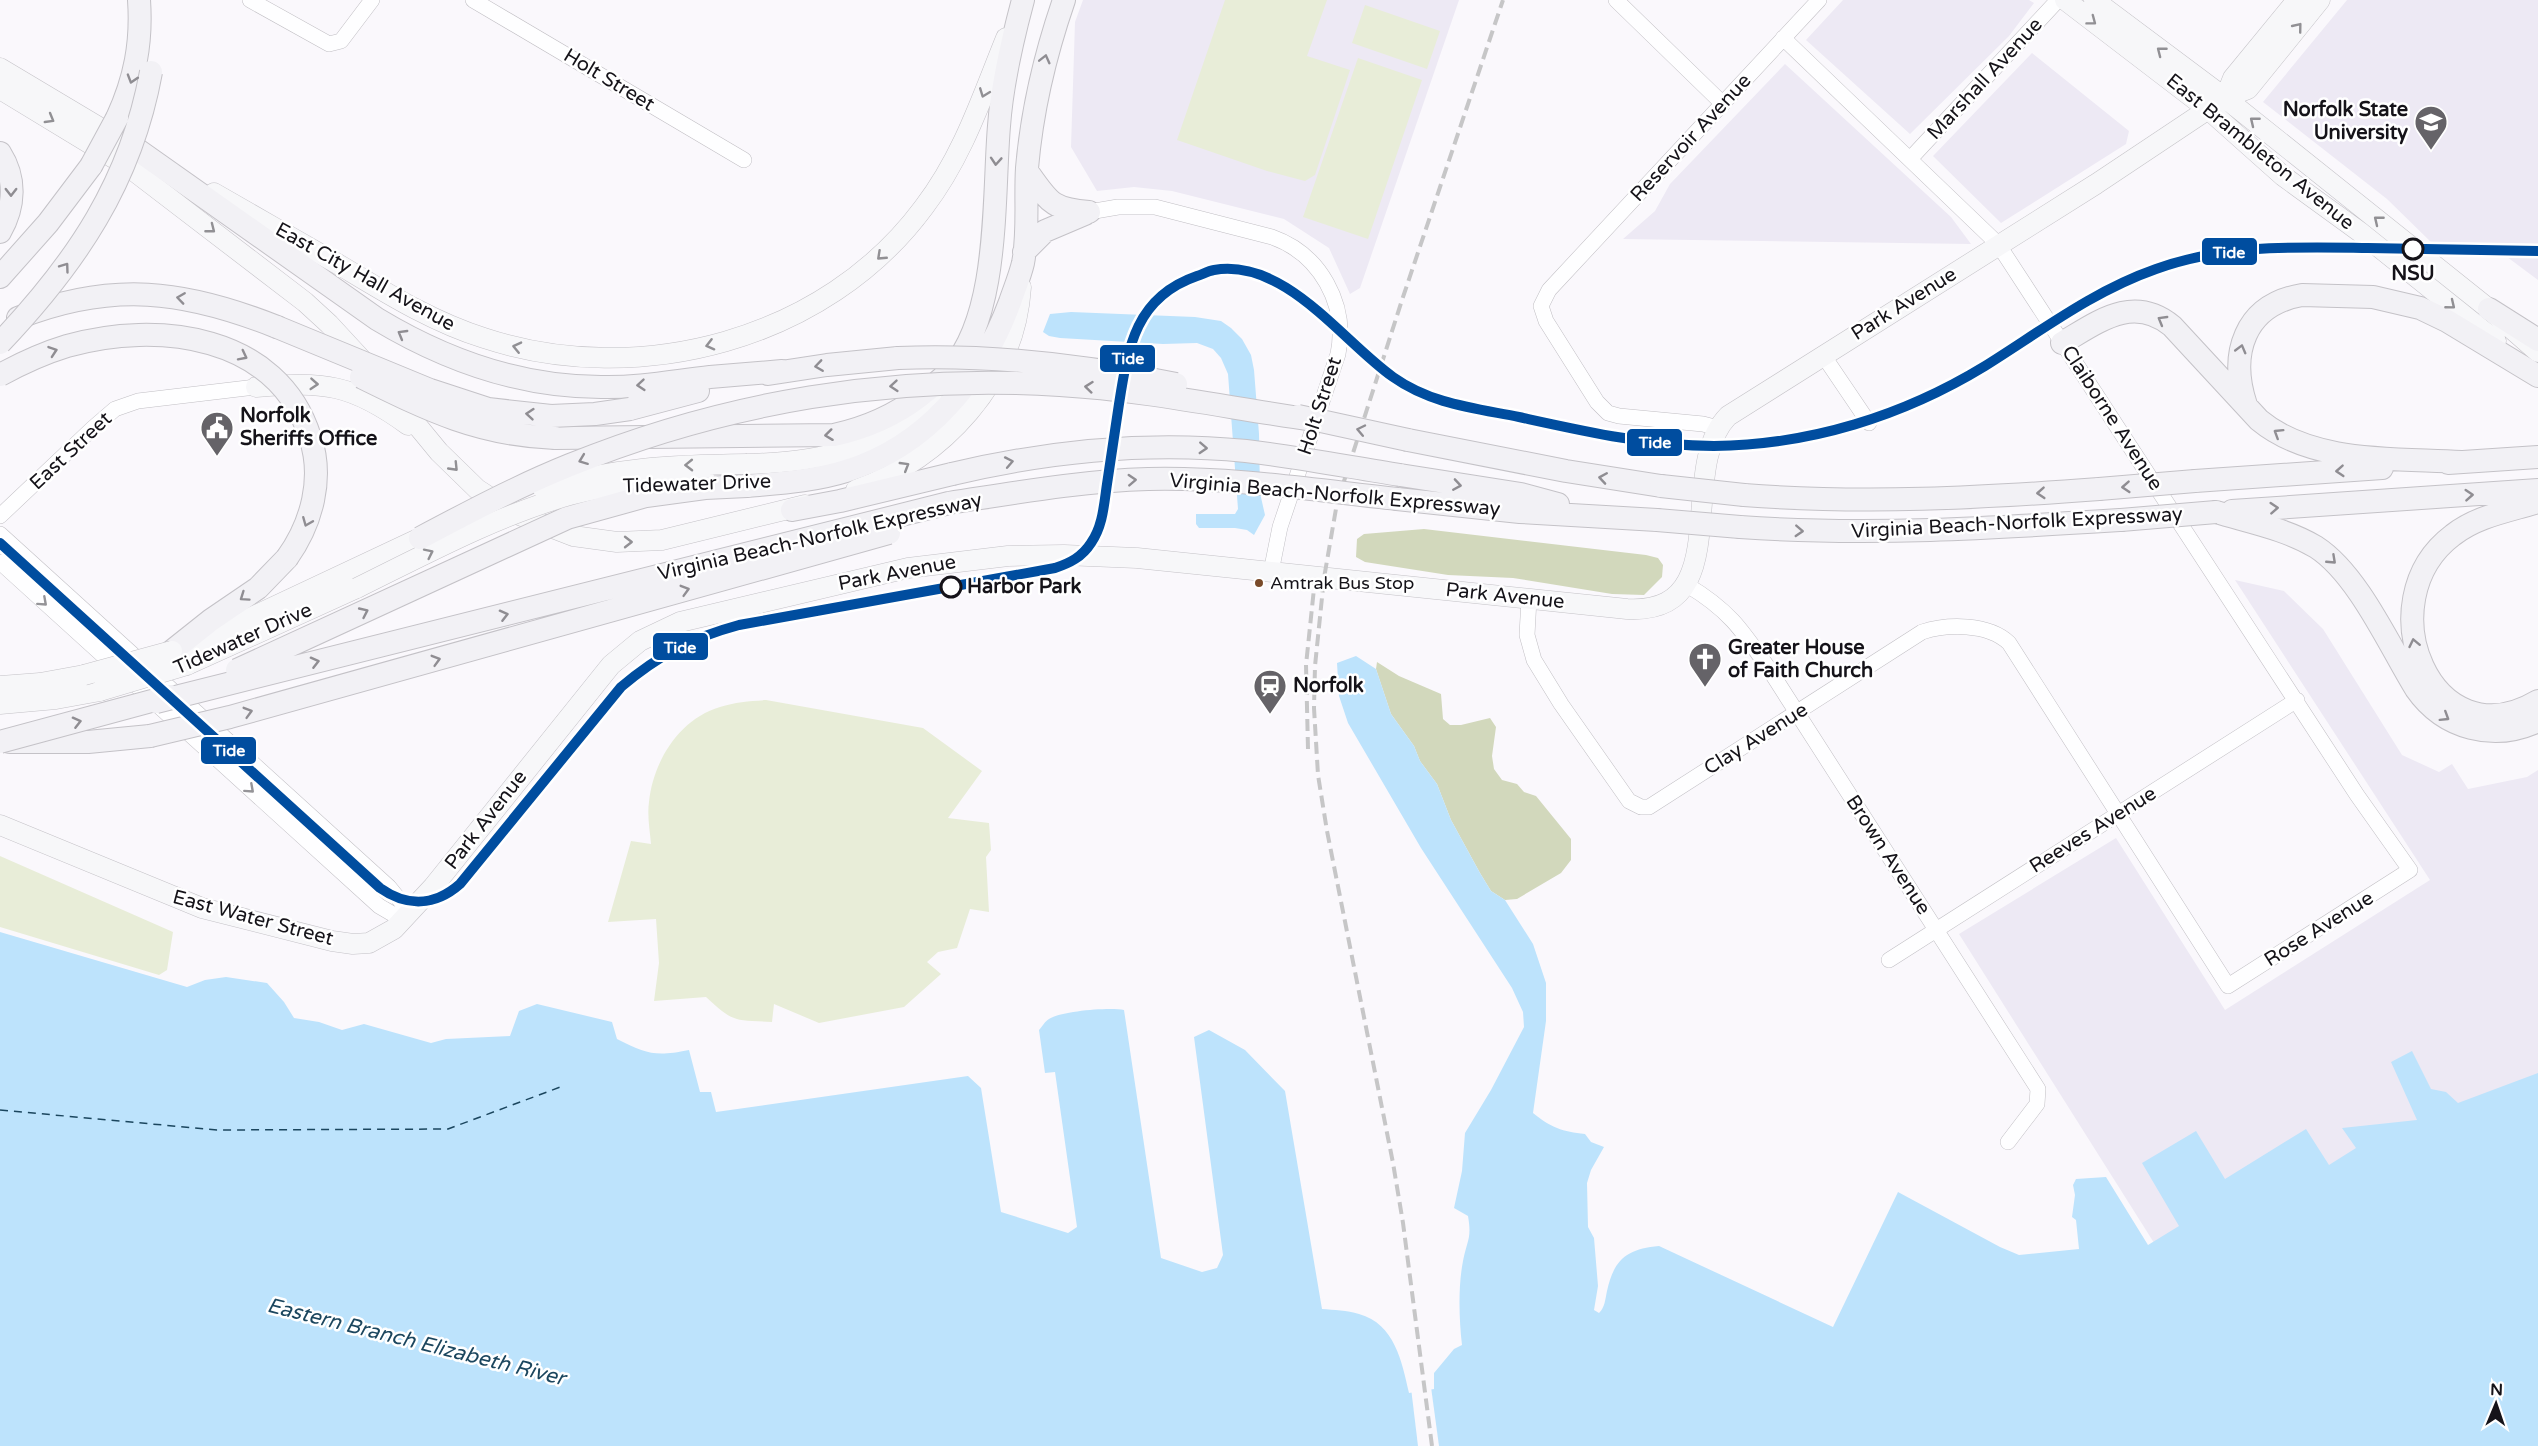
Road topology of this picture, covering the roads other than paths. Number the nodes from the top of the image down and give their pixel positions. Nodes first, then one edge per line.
1 (139, 0) edge
2 (155, 0) edge
3 (250, 0) edge
4 (372, 0) edge
5 (473, 0) edge
6 (1023, 0) edge
7 (1064, 0) edge
8 (1616, 0) edge
9 (1819, 0) edge
10 (2058, 0) edge
11 (2065, 0) edge
12 (2094, 0) edge
13 (2297, 0) edge
14 (2320, 0) edge
15 (1783, 38) junction
16 (0, 68) edge
17 (0, 89) edge
18 (2225, 98) junction
19 (1723, 104) junction
20 (2210, 111) junction
21 (135, 148) junction
22 (0, 153) edge
23 (1911, 158) junction
24 (744, 160) dead end
25 (1027, 171) junction
26 (1089, 212) junction
27 (0, 232) edge
28 (1998, 244) junction
29 (1023, 258) junction
30 (0, 277) edge
31 (2489, 309) junction
32 (0, 326) edge
33 (277, 327) junction
34 (2538, 340) edge
35 (0, 343) edge
36 (2062, 343) junction
37 (2538, 352) edge
38 (1823, 355) junction
39 (952, 368) junction
40 (783, 371) junction
41 (0, 375) edge
42 (2538, 375) edge
43 (256, 387) joint
44 (2246, 406) junction
45 (1313, 420) junction
46 (1869, 423) dead end
47 (1718, 428) junction
48 (429, 440) junction
49 (2538, 457) edge
50 (2461, 462) junction
51 (747, 476) junction
52 (1053, 487) junction
53 (2538, 490) edge
54 (2538, 502) edge
55 (792, 510) junction
56 (2216, 512) junction
57 (0, 516) edge
58 (1612, 517) junction
59 (0, 534) edge
60 (420, 538) junction
61 (0, 562) edge
62 (1272, 572) junction
63 (353, 580) junction
64 (1687, 585) junction
65 (1529, 598) junction
66 (179, 658) junction
67 (0, 686) edge
68 (2297, 700) junction
69 (2538, 701) edge
70 (156, 702) junction
71 (0, 704) edge
72 (1797, 712) junction
73 (2538, 721) edge
74 (0, 742) edge
75 (2119, 813) junction
76 (0, 825) edge
77 (2410, 870) joint
78 (406, 916) junction
79 (1936, 930) junction
80 (1889, 960) dead end
81 (2008, 1142) dead end

1 -> 30 highway, bridge
35 -> 2 highway, bridge
3 - 4 street
5 - 24 street, Holt Street
6 -> 21 main road, East City Hall Avenue
6 -> 39 highway, Tidewater Drive
25 -> 7 highway, Tidewater Drive
8 - 19 street
9 - 15 street, Reservoir Avenue
10 - 23 street, Marshall Avenue
11 -> 20 main road, East Brambleton Avenue
18 -> 12 main road, East Brambleton Avenue
13 - 18 main road, Park Avenue
18 -> 14 main road, Park Avenue
15 - 19 street, Reservoir Avenue
15 - 23 street, Claiborne Avenue
16 - 21 main road, East City Hall Avenue
17 -> 48 main road
18 - 20 main road, Park Avenue
31 -> 18 main road, East Brambleton Avenue
19 - 47 street, Reservoir Avenue
20 - 28 main road, Park Avenue
20 -> 42 main road, East Brambleton Avenue
40 -> 21 highway
22 -> 27 highway
23 - 28 street, Claiborne Avenue
25 - 26 highway
25 - 29 highway, Tidewater Drive
26 - 29 highway
26 - 62 street, Holt Street
28 - 36 street, Claiborne Avenue
28 - 38 main road, Park Avenue
29 - 51 highway, Tidewater Drive
55 -> 29 main road
31 - 34 highway
31 - 37 main road, East Brambleton Avenue
33 -> 32 highway
39 -> 33 highway, bridge
40 -> 33 highway, Virginia Beach-Norfolk Expressway, bridge
44 -> 36 highway
36 - 68 street, Claiborne Avenue
38 - 46 street
38 - 47 main road, Park Avenue
39 - 51 main road, Tidewater Drive
45 -> 40 highway, Virginia Beach-Norfolk Expressway, bridge
41 -> 66 highway, bridge
44 -> 42 highway
43 -> 48 main road
43 - 57 street, East Street
50 -> 44 highway
50 -> 45 highway, Virginia Beach-Norfolk Expressway, bridge
45 -> 60 highway, bridge
47 - 64 main road, Park Avenue
48 -> 55 main road
49 - 50 highway, Virginia Beach-Norfolk Expressway
51 -> 60 main road, Tidewater Drive, bridge
63 -> 51 main road, Tidewater Drive, bridge
70 -> 51 highway, Tidewater Drive, bridge
52 -> 58 highway, Virginia Beach-Norfolk Expressway, bridge
70 -> 52 highway, Virginia Beach-Norfolk Expressway, bridge
74 -> 52 highway, bridge
56 -> 53 highway, Virginia Beach-Norfolk Expressway
69 -> 54 highway
55 -> 58 highway, bridge
58 -> 56 highway, Virginia Beach-Norfolk Expressway, bridge
56 -> 73 highway
59 - 78 street
60 - 63 main road, Tidewater Drive
61 -> 78 street
62 - 65 main road, Park Avenue
62 - 78 main road, Park Avenue
63 - 66 main road, Tidewater Drive
64 - 65 main road, Park Avenue
64 - 72 street, Brown Avenue
65 - 72 street, Clay Avenue
66 - 67 main road, bridge
66 - 71 main road, Tidewater Drive, bridge
68 - 75 street, Reeves Avenue
68 - 77 street, Claiborne Avenue
74 -> 70 highway, bridge
72 - 75 street, Clay Avenue
72 - 79 street, Brown Avenue
75 - 77 street, Rose Avenue
75 - 79 street, Reeves Avenue
76 - 78 main road, East Water Street
79 - 80 street, Reeves Avenue
79 - 81 street, Brown Avenue

